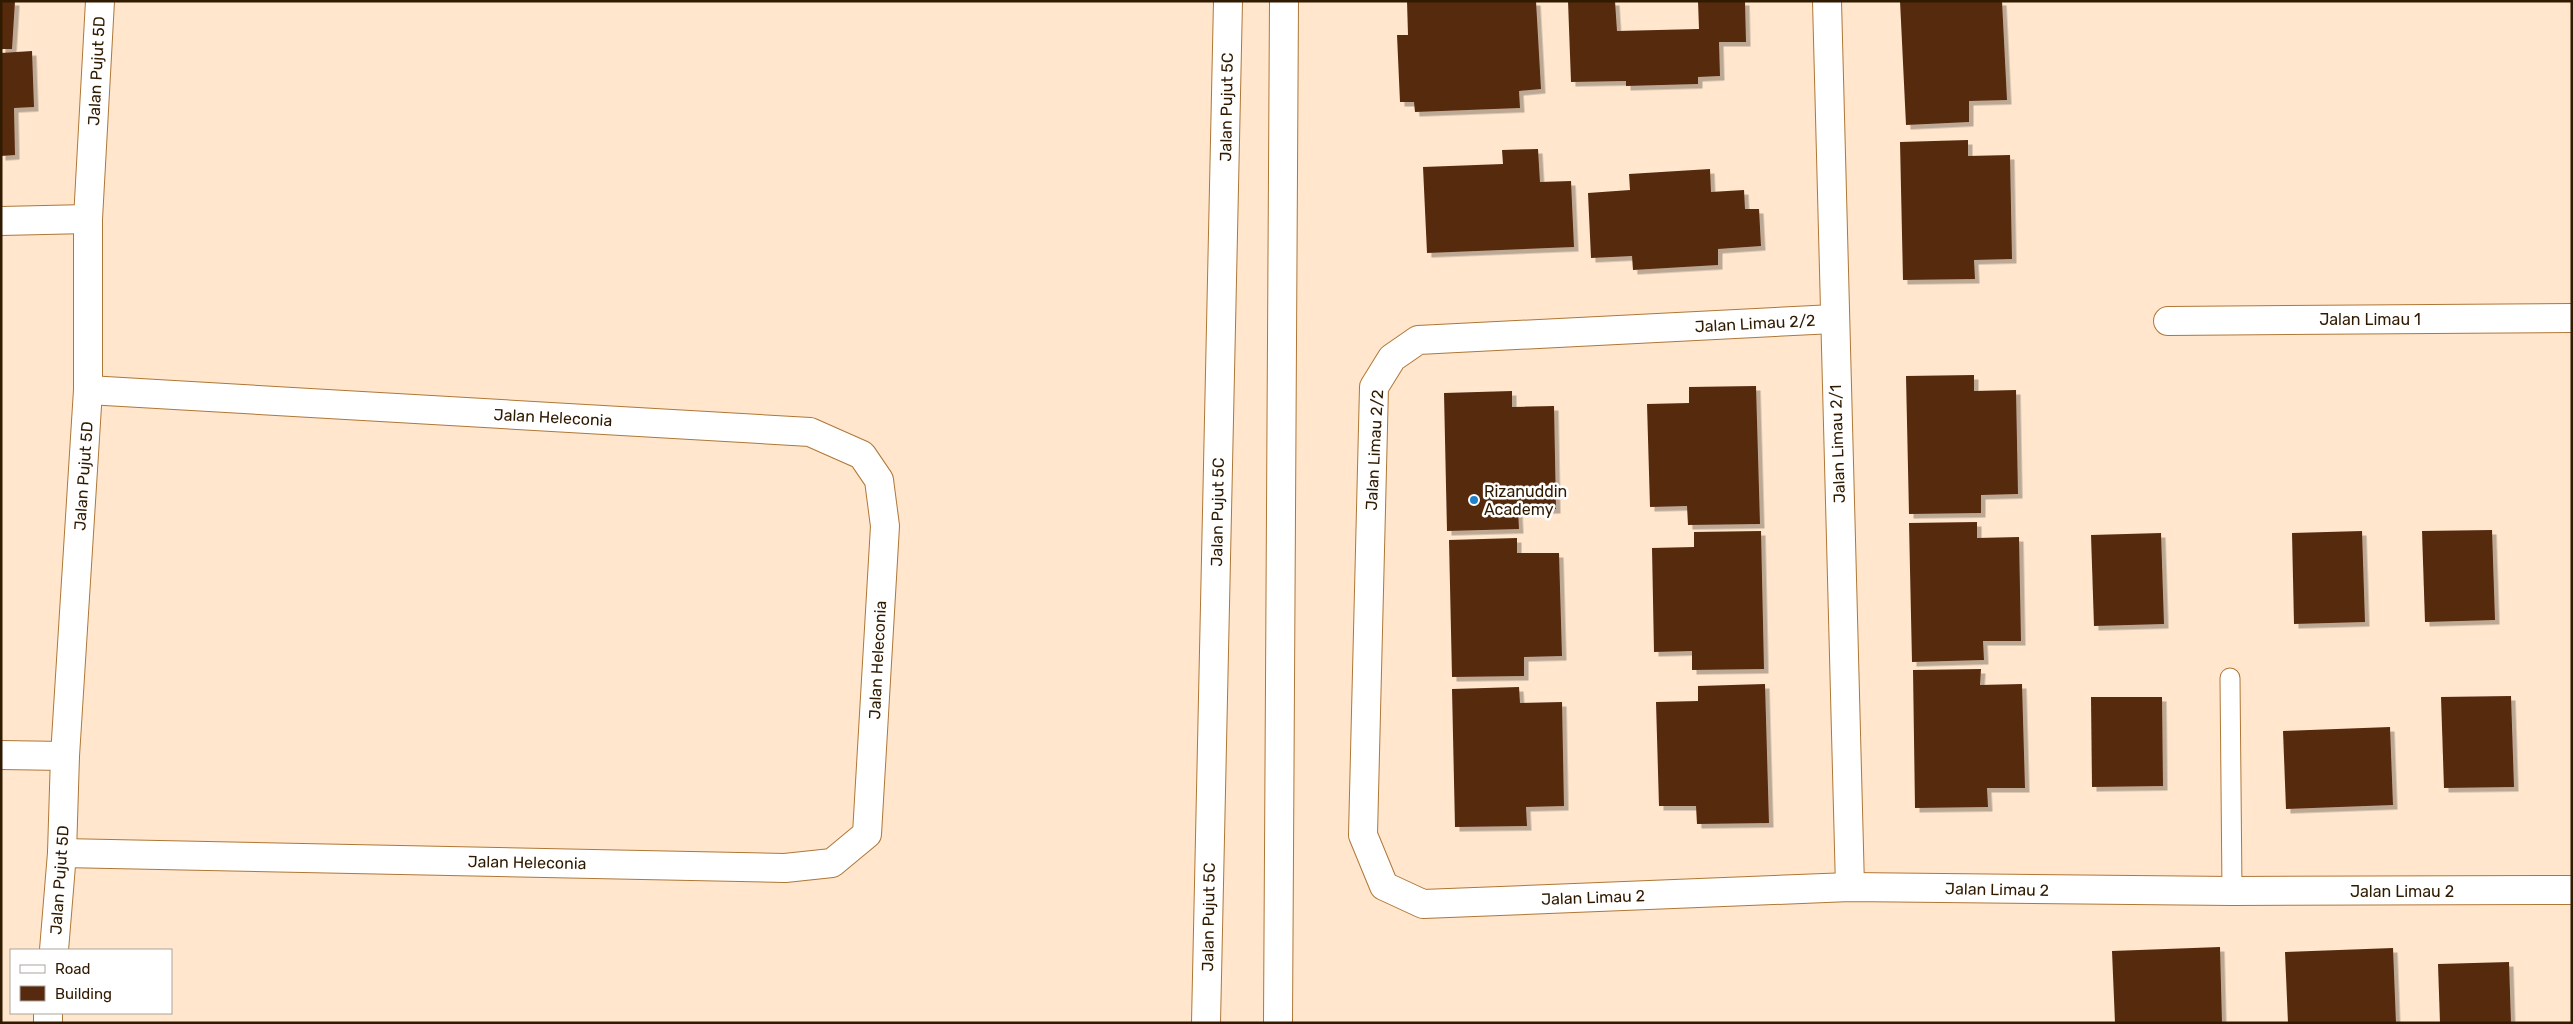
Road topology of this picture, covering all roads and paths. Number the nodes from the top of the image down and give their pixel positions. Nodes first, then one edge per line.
1 (100, 1) edge
2 (1228, 1) edge
3 (1284, 1) edge
4 (1827, 1) edge
5 (88, 219) junction
6 (1, 221) edge
7 (2572, 318) edge
8 (1834, 319) junction
9 (2168, 321) dead end
10 (88, 390) junction
11 (2230, 678) dead end
12 (1, 755) edge
13 (65, 756) junction
14 (62, 853) junction
15 (1850, 887) junction
16 (2572, 890) edge
17 (2232, 891) junction
18 (1423, 904) joint
19 (54, 949) edge
20 (1206, 1023) edge
21 (1278, 1023) edge

1 - 5 street, Jalan Pujut 5D
2 - 20 street, Jalan Pujut 5C
3 - 21 street
4 - 8 street, Jalan Limau 2/1
5 - 6 street
5 - 10 street, Jalan Pujut 5D
7 - 9 street, Jalan Limau 1
8 - 15 street, Jalan Limau 2/1
8 - 18 street, Jalan Limau 2/2
10 - 13 street, Jalan Pujut 5D
10 - 14 street, Jalan Heleconia
11 - 17 lane
12 - 13 street
13 - 14 street, Jalan Pujut 5D
14 - 19 street, Jalan Pujut 5D
15 - 17 street, Jalan Limau 2
15 - 18 street, Jalan Limau 2
16 - 17 street, Jalan Limau 2

